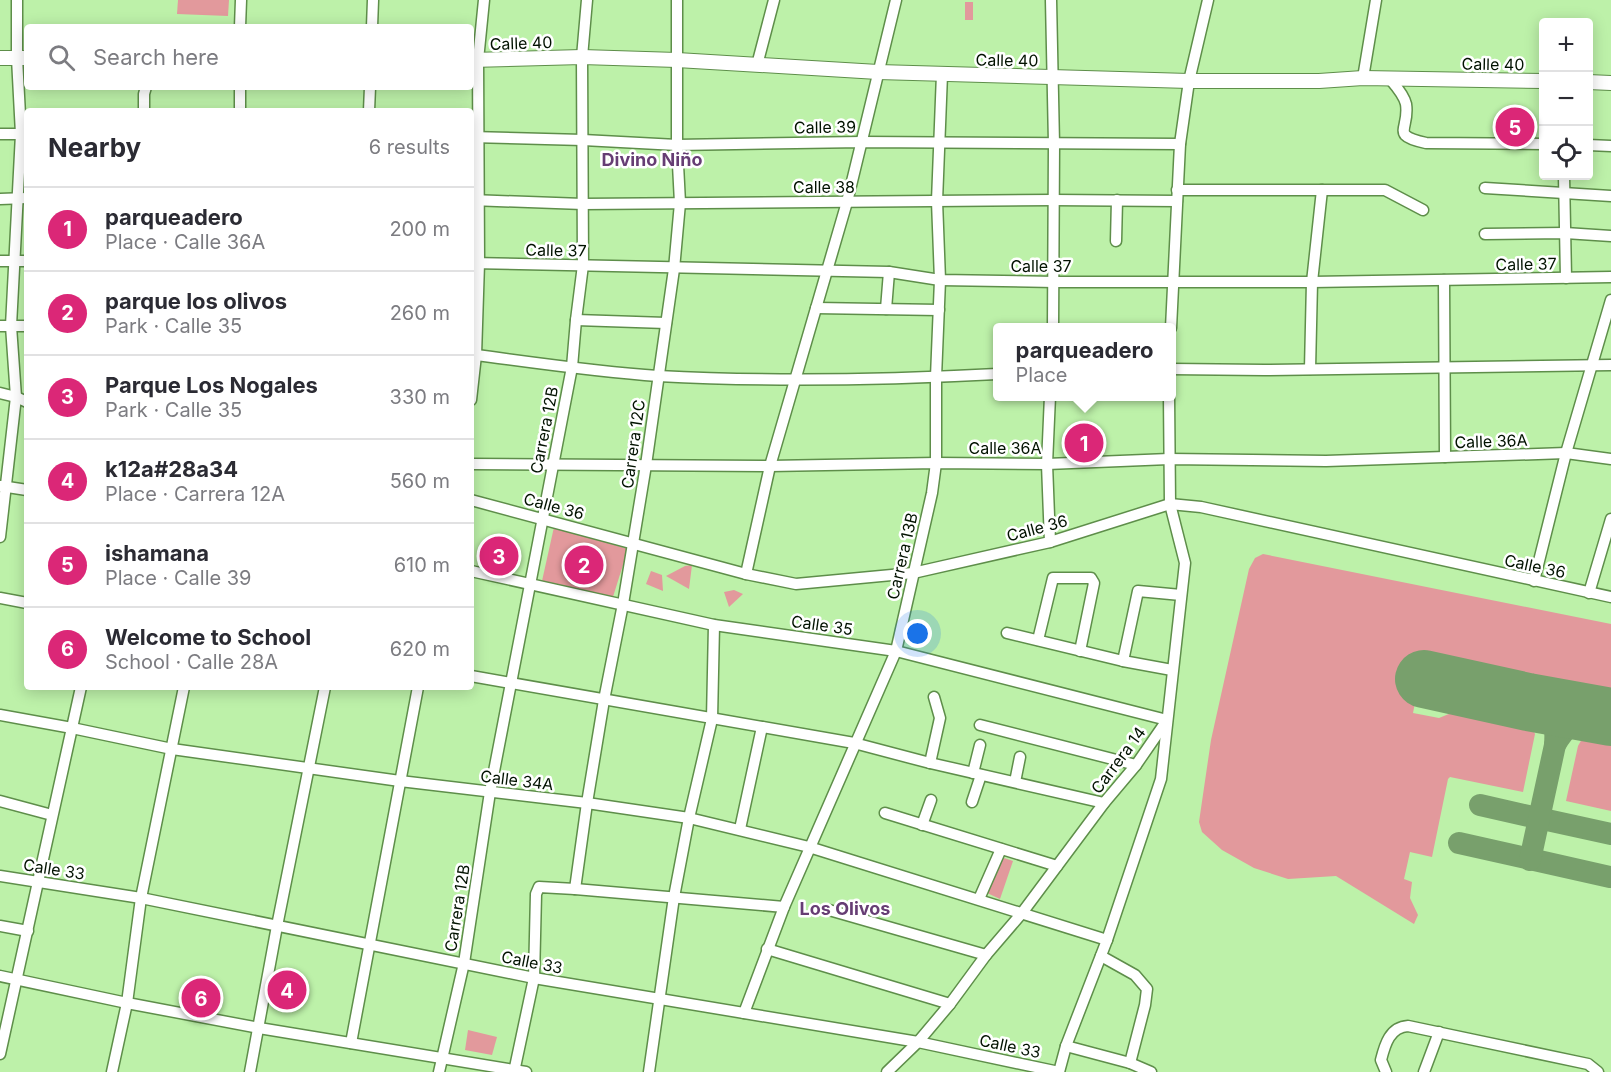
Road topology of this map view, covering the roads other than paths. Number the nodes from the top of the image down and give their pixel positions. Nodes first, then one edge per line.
1 (17, 0) edge
2 (241, 0) edge
3 (373, 0) edge
4 (484, 0) edge
5 (586, 0) edge
6 (677, 0) edge
7 (774, 0) edge
8 (896, 0) edge
9 (1051, 0) edge
10 (1208, 0) edge
11 (1376, 0) edge
12 (240, 24) edge
13 (372, 24) edge
14 (22, 41) edge
15 (582, 57) junction
16 (0, 58) edge
17 (22, 58) edge
18 (475, 60) edge
19 (677, 60) junction
20 (757, 65) junction
21 (878, 72) junction
22 (942, 74) junction
23 (1053, 77) junction
24 (1363, 78) junction
25 (1390, 79) junction
26 (1189, 81) junction
27 (1539, 81) edge
28 (1593, 82) edge
29 (1611, 83) edge
30 (145, 90) edge
31 (240, 90) edge
32 (370, 90) edge
33 (144, 108) edge
34 (240, 108) edge
35 (369, 108) edge
36 (0, 134) edge
37 (24, 134) edge
38 (475, 138) edge
39 (583, 140) junction
40 (862, 142) junction
41 (939, 142) junction
42 (1054, 144) junction
43 (1180, 144) junction
44 (1539, 144) edge
45 (677, 145) junction
46 (1593, 145) edge
47 (1611, 146) edge
48 (1564, 180) edge
49 (1485, 188) dead end
50 (1177, 190) junction
51 (1322, 190) junction
52 (1564, 193) junction
53 (1611, 196) edge
54 (23, 198) edge
55 (0, 199) edge
56 (475, 200) edge
57 (1053, 200) junction
58 (1117, 200) junction
59 (937, 201) junction
60 (1177, 201) junction
61 (847, 202) junction
62 (680, 203) junction
63 (583, 204) junction
64 (1423, 210) dead end
65 (1565, 233) junction
66 (1485, 234) dead end
67 (1611, 236) edge
68 (1116, 241) dead end
69 (0, 261) edge
70 (14, 261) junction
71 (24, 261) edge
72 (475, 263) edge
73 (584, 265) junction
74 (674, 269) junction
75 (827, 272) junction
76 (889, 272) junction
77 (1566, 278) junction
78 (1611, 278) edge
79 (940, 280) junction
80 (1444, 280) junction
81 (1172, 281) junction
82 (1055, 282) junction
83 (1312, 282) junction
84 (1611, 300) edge
85 (816, 308) junction
86 (886, 309) junction
87 (939, 310) junction
88 (576, 320) junction
89 (666, 323) junction
90 (1053, 323) edge
91 (1171, 323) edge
92 (6, 326) edge
93 (24, 326) edge
94 (474, 336) edge
95 (476, 355) junction
96 (1593, 365) junction
97 (1611, 365) edge
98 (1443, 367) junction
99 (572, 368) junction
100 (1176, 369) edge
101 (1310, 369) junction
102 (474, 372) edge
103 (993, 374) edge
104 (658, 375) junction
105 (936, 377) junction
106 (794, 380) junction
107 (0, 393) edge
108 (22, 399) edge
109 (1050, 401) edge
110 (1169, 401) edge
111 (1566, 453) junction
112 (1445, 457) junction
113 (1169, 459) junction
114 (1611, 459) edge
115 (936, 463) junction
116 (474, 464) edge
117 (1047, 464) junction
118 (552, 465) junction
119 (646, 465) junction
120 (770, 466) junction
121 (3, 487) edge
122 (24, 490) edge
123 (474, 501) edge
124 (1170, 504) junction
125 (543, 518) junction
126 (1611, 519) edge
127 (0, 537) edge
128 (1050, 542) junction
129 (632, 544) junction
130 (474, 572) edge
131 (913, 573) junction
132 (746, 574) junction
133 (1534, 581) junction
134 (530, 584) junction
135 (1589, 593) junction
136 (1181, 595) junction
137 (1611, 597) edge
138 (0, 598) edge
139 (24, 602) edge
140 (624, 604) junction
141 (714, 625) junction
142 (1007, 633) dead end
143 (1038, 640) junction
144 (896, 651) junction
145 (1080, 651) junction
146 (1123, 661) junction
147 (1172, 670) junction
148 (474, 677) edge
149 (510, 683) junction
150 (80, 690) edge
151 (183, 690) edge
152 (324, 690) edge
153 (417, 690) edge
154 (934, 697) dead end
155 (604, 700) junction
156 (0, 715) edge
157 (712, 719) junction
158 (1167, 720) junction
159 (980, 725) dead end
160 (762, 727) junction
161 (72, 728) junction
162 (854, 743) junction
163 (980, 746) dead end
164 (172, 749) junction
165 (1020, 757) dead end
166 (930, 763) junction
167 (1136, 765) junction
168 (309, 768) junction
169 (977, 774) junction
170 (400, 781) junction
171 (1015, 782) junction
172 (490, 792) junction
173 (930, 800) dead end
174 (0, 801) edge
175 (972, 802) dead end
176 (587, 803) junction
177 (1104, 803) junction
178 (885, 813) dead end
179 (52, 816) junction
180 (689, 818) junction
181 (922, 825) junction
182 (740, 828) junction
183 (809, 847) junction
184 (1000, 849) junction
185 (1057, 867) junction
186 (0, 876) edge
187 (40, 881) junction
188 (575, 889) junction
189 (674, 897) junction
190 (141, 898) junction
191 (979, 899) junction
192 (784, 907) junction
193 (829, 910) dead end
194 (1022, 913) junction
195 (0, 926) edge
196 (277, 926) junction
197 (28, 931) junction
198 (1107, 940) junction
199 (369, 945) junction
200 (767, 949) junction
201 (986, 955) junction
202 (1101, 957) junction
203 (464, 963) junction
204 (0, 976) edge
205 (534, 978) junction
206 (17, 979) junction
207 (659, 1000) junction
208 (127, 1003) junction
209 (950, 1004) junction
210 (744, 1013) junction
211 (259, 1028) junction
212 (1439, 1032) junction
213 (918, 1042) junction
214 (351, 1043) junction
215 (1066, 1046) junction
216 (0, 1054) edge
217 (441, 1059) junction
218 (1130, 1063) junction
219 (112, 1072) edge
220 (250, 1072) edge
221 (439, 1072) edge
222 (518, 1072) edge
223 (649, 1072) edge
224 (887, 1072) edge
225 (1059, 1072) edge
226 (1151, 1072) edge
227 (1386, 1072) edge
228 (1424, 1072) edge
229 (1598, 1072) edge

1 - 14 street
2 - 12 street
3 - 13 street
4 - 18 street
5 - 15 street, Carrera 12B
6 - 19 street, Carrera 12C
7 - 20 street
8 - 21 street
9 - 23 street
10 - 26 street
11 - 24 street
14 - 17 street
15 - 18 street, Calle 40
15 - 19 street, Calle 40
15 - 39 street, Carrera 12B
16 - 17 street
17 - 37 street
18 - 38 street
19 - 20 street, Calle 40
19 - 45 street, Carrera 12C
20 - 21 street, Calle 40
21 - 22 street, Calle 40
21 - 40 street
22 - 23 street, Calle 40
22 - 41 street, Carrera 13B
23 - 26 street, Calle 40
23 - 42 street
24 - 25 street, Calle 40
24 - 26 street, Calle 40
25 - 27 street, Calle 40
25 - 44 street
26 - 43 street
28 - 29 street
30 - 33 street
31 - 34 street
32 - 35 street
36 - 37 street
37 - 54 street
38 - 39 street, Calle 39
38 - 56 street
39 - 45 street, Calle 39
39 - 63 street, Carrera 12B
40 - 41 street, Calle 39
40 - 45 street, Calle 39
40 - 61 street
41 - 42 street, Calle 39
41 - 59 street, Carrera 13B
42 - 43 street, Calle 39
42 - 57 street
43 - 50 street
45 - 62 street, Carrera 12C
46 - 47 street
48 - 52 street
49 - 52 street
50 - 51 street
50 - 60 street
51 - 64 street
51 - 83 street
52 - 53 street
52 - 65 street
54 - 55 street
54 - 70 street
56 - 63 street, Calle 38
56 - 72 street
57 - 58 street, Calle 38
57 - 59 street, Calle 38
57 - 82 street
58 - 60 street, Calle 38
58 - 68 street
59 - 61 street, Calle 38
59 - 79 street, Carrera 13B
60 - 81 street
61 - 62 street, Calle 38
61 - 75 street
62 - 63 street, Calle 38
62 - 74 street, Carrera 12C
63 - 73 street, Carrera 12B
65 - 66 street
65 - 67 street
65 - 77 street
69 - 70 street
70 - 71 street
70 - 92 street
72 - 73 street, Calle 37
72 - 94 street
73 - 74 street, Calle 37
73 - 88 street, Carrera 12B
74 - 75 street, Calle 37
74 - 89 street, Carrera 12C
75 - 76 street, Calle 37
75 - 85 street
76 - 79 street, Calle 37
76 - 86 street
77 - 78 street, Calle 37
77 - 80 street, Calle 37
79 - 82 street, Calle 37
79 - 87 street, Carrera 13B
80 - 83 street, Calle 37
80 - 98 street
81 - 82 street, Calle 37
81 - 83 street, Calle 37
81 - 91 street
82 - 90 street
83 - 101 street
84 - 96 street
85 - 86 street
85 - 106 street
86 - 87 street
87 - 105 street, Carrera 13B
88 - 89 street
88 - 99 street, Carrera 12B
89 - 104 street, Carrera 12C
92 - 93 street
92 - 108 street
94 - 95 street
95 - 99 street
95 - 102 street
96 - 97 street
96 - 98 street
96 - 111 street
98 - 101 street
98 - 112 street
99 - 104 street
99 - 118 street, Carrera 12B
100 - 101 street
103 - 105 street
104 - 106 street
104 - 119 street, Carrera 12C
105 - 106 street
105 - 115 street, Carrera 13B
106 - 120 street
107 - 108 street
108 - 121 street
109 - 117 street
110 - 113 street, Carrera 14
111 - 112 street, Calle 36A
111 - 114 street, Calle 36A
111 - 133 street
112 - 113 street, Calle 36A
113 - 117 street, Calle 36A
113 - 124 street, Carrera 14
115 - 117 street, Calle 36A
115 - 120 street, Calle 36A
115 - 131 street, Carrera 13B
116 - 118 street, Calle 36A
117 - 128 street
118 - 119 street, Calle 36A
118 - 125 street, Carrera 12B
119 - 120 street, Calle 36A
119 - 129 street, Carrera 12C
120 - 132 street
121 - 122 street
121 - 127 street
123 - 125 street, Calle 36
124 - 128 street, Calle 36
124 - 133 street, Calle 36
124 - 136 street, Carrera 14
125 - 129 street, Calle 36
125 - 134 street, Carrera 12B
126 - 135 street
128 - 131 street, Calle 36
129 - 132 street, Calle 36
129 - 140 street, Carrera 12C
130 - 134 street, Calle 35
131 - 132 street, Calle 36
131 - 144 street, Carrera 13B
133 - 135 street, Calle 36
134 - 140 street, Calle 35
134 - 149 street, Carrera 12B
135 - 137 street, Calle 36
136 - 146 street
136 - 147 street, Carrera 14
138 - 139 street
140 - 141 street, Calle 35
140 - 155 street, Carrera 12C
141 - 144 street, Calle 35
141 - 157 street
142 - 143 street
143 - 145 street
143 - 145 street
144 - 158 street, Calle 35
144 - 162 street, Carrera 13B
145 - 146 street
146 - 147 street
147 - 158 street, Carrera 14
148 - 149 street
149 - 155 street
149 - 172 street, Carrera 12B
150 - 161 street
151 - 164 street
152 - 168 street
153 - 170 street
154 - 166 street
155 - 157 street
155 - 176 street, Carrera 12C
156 - 161 street, Calle 34A
157 - 160 street
157 - 180 street
158 - 167 street, Carrera 14
158 - 198 street
159 - 167 street
160 - 162 street
160 - 182 street
161 - 164 street, Calle 34A
161 - 179 street
162 - 166 street
162 - 183 street, Carrera 13B
163 - 169 street
164 - 168 street, Calle 34A
164 - 190 street
165 - 171 street
166 - 169 street
167 - 177 street, Carrera 14
168 - 170 street, Calle 34A
168 - 196 street
169 - 171 street
169 - 175 street
170 - 172 street, Calle 34A
170 - 199 street
171 - 177 street
172 - 176 street, Calle 34A
172 - 203 street, Carrera 12B
173 - 181 street
174 - 179 street
176 - 180 street, Calle 34A
176 - 188 street, Carrera 12C
177 - 185 street, Carrera 14
178 - 181 street
179 - 187 street
180 - 182 street, Calle 34A
180 - 189 street
181 - 184 street
182 - 183 street, Calle 34A
183 - 191 street, Calle 34A
183 - 192 street, Carrera 13B
184 - 185 street
184 - 191 street
185 - 194 street, Carrera 14
186 - 187 street, Calle 33
187 - 190 street, Calle 33
187 - 197 street
188 - 189 street
188 - 205 street
189 - 192 street
189 - 207 street
190 - 196 street, Calle 33
190 - 208 street
191 - 194 street, Calle 34A
192 - 200 street, Carrera 13B
193 - 201 street
194 - 198 street, Calle 34A
194 - 201 street, Carrera 14
195 - 197 street
196 - 199 street, Calle 33
196 - 211 street
197 - 206 street
198 - 202 street
199 - 203 street, Calle 33
199 - 214 street
200 - 209 street
200 - 210 street, Carrera 13B
201 - 209 street, Carrera 14
202 - 215 street
202 - 218 street
203 - 205 street, Calle 33
203 - 217 street, Carrera 12B
204 - 206 street
205 - 207 street, Calle 33
205 - 222 street
206 - 208 street
206 - 216 street
207 - 210 street, Calle 33
207 - 223 street
208 - 211 street
208 - 219 street
209 - 213 street, Carrera 14
210 - 213 street, Calle 33
211 - 214 street
211 - 220 street
212 - 227 street
212 - 228 street
212 - 229 street
213 - 224 street, Carrera 14
213 - 225 street, Calle 33
214 - 217 street
215 - 218 street
215 - 225 street
217 - 221 street, Carrera 12B
217 - 222 street
218 - 226 street

